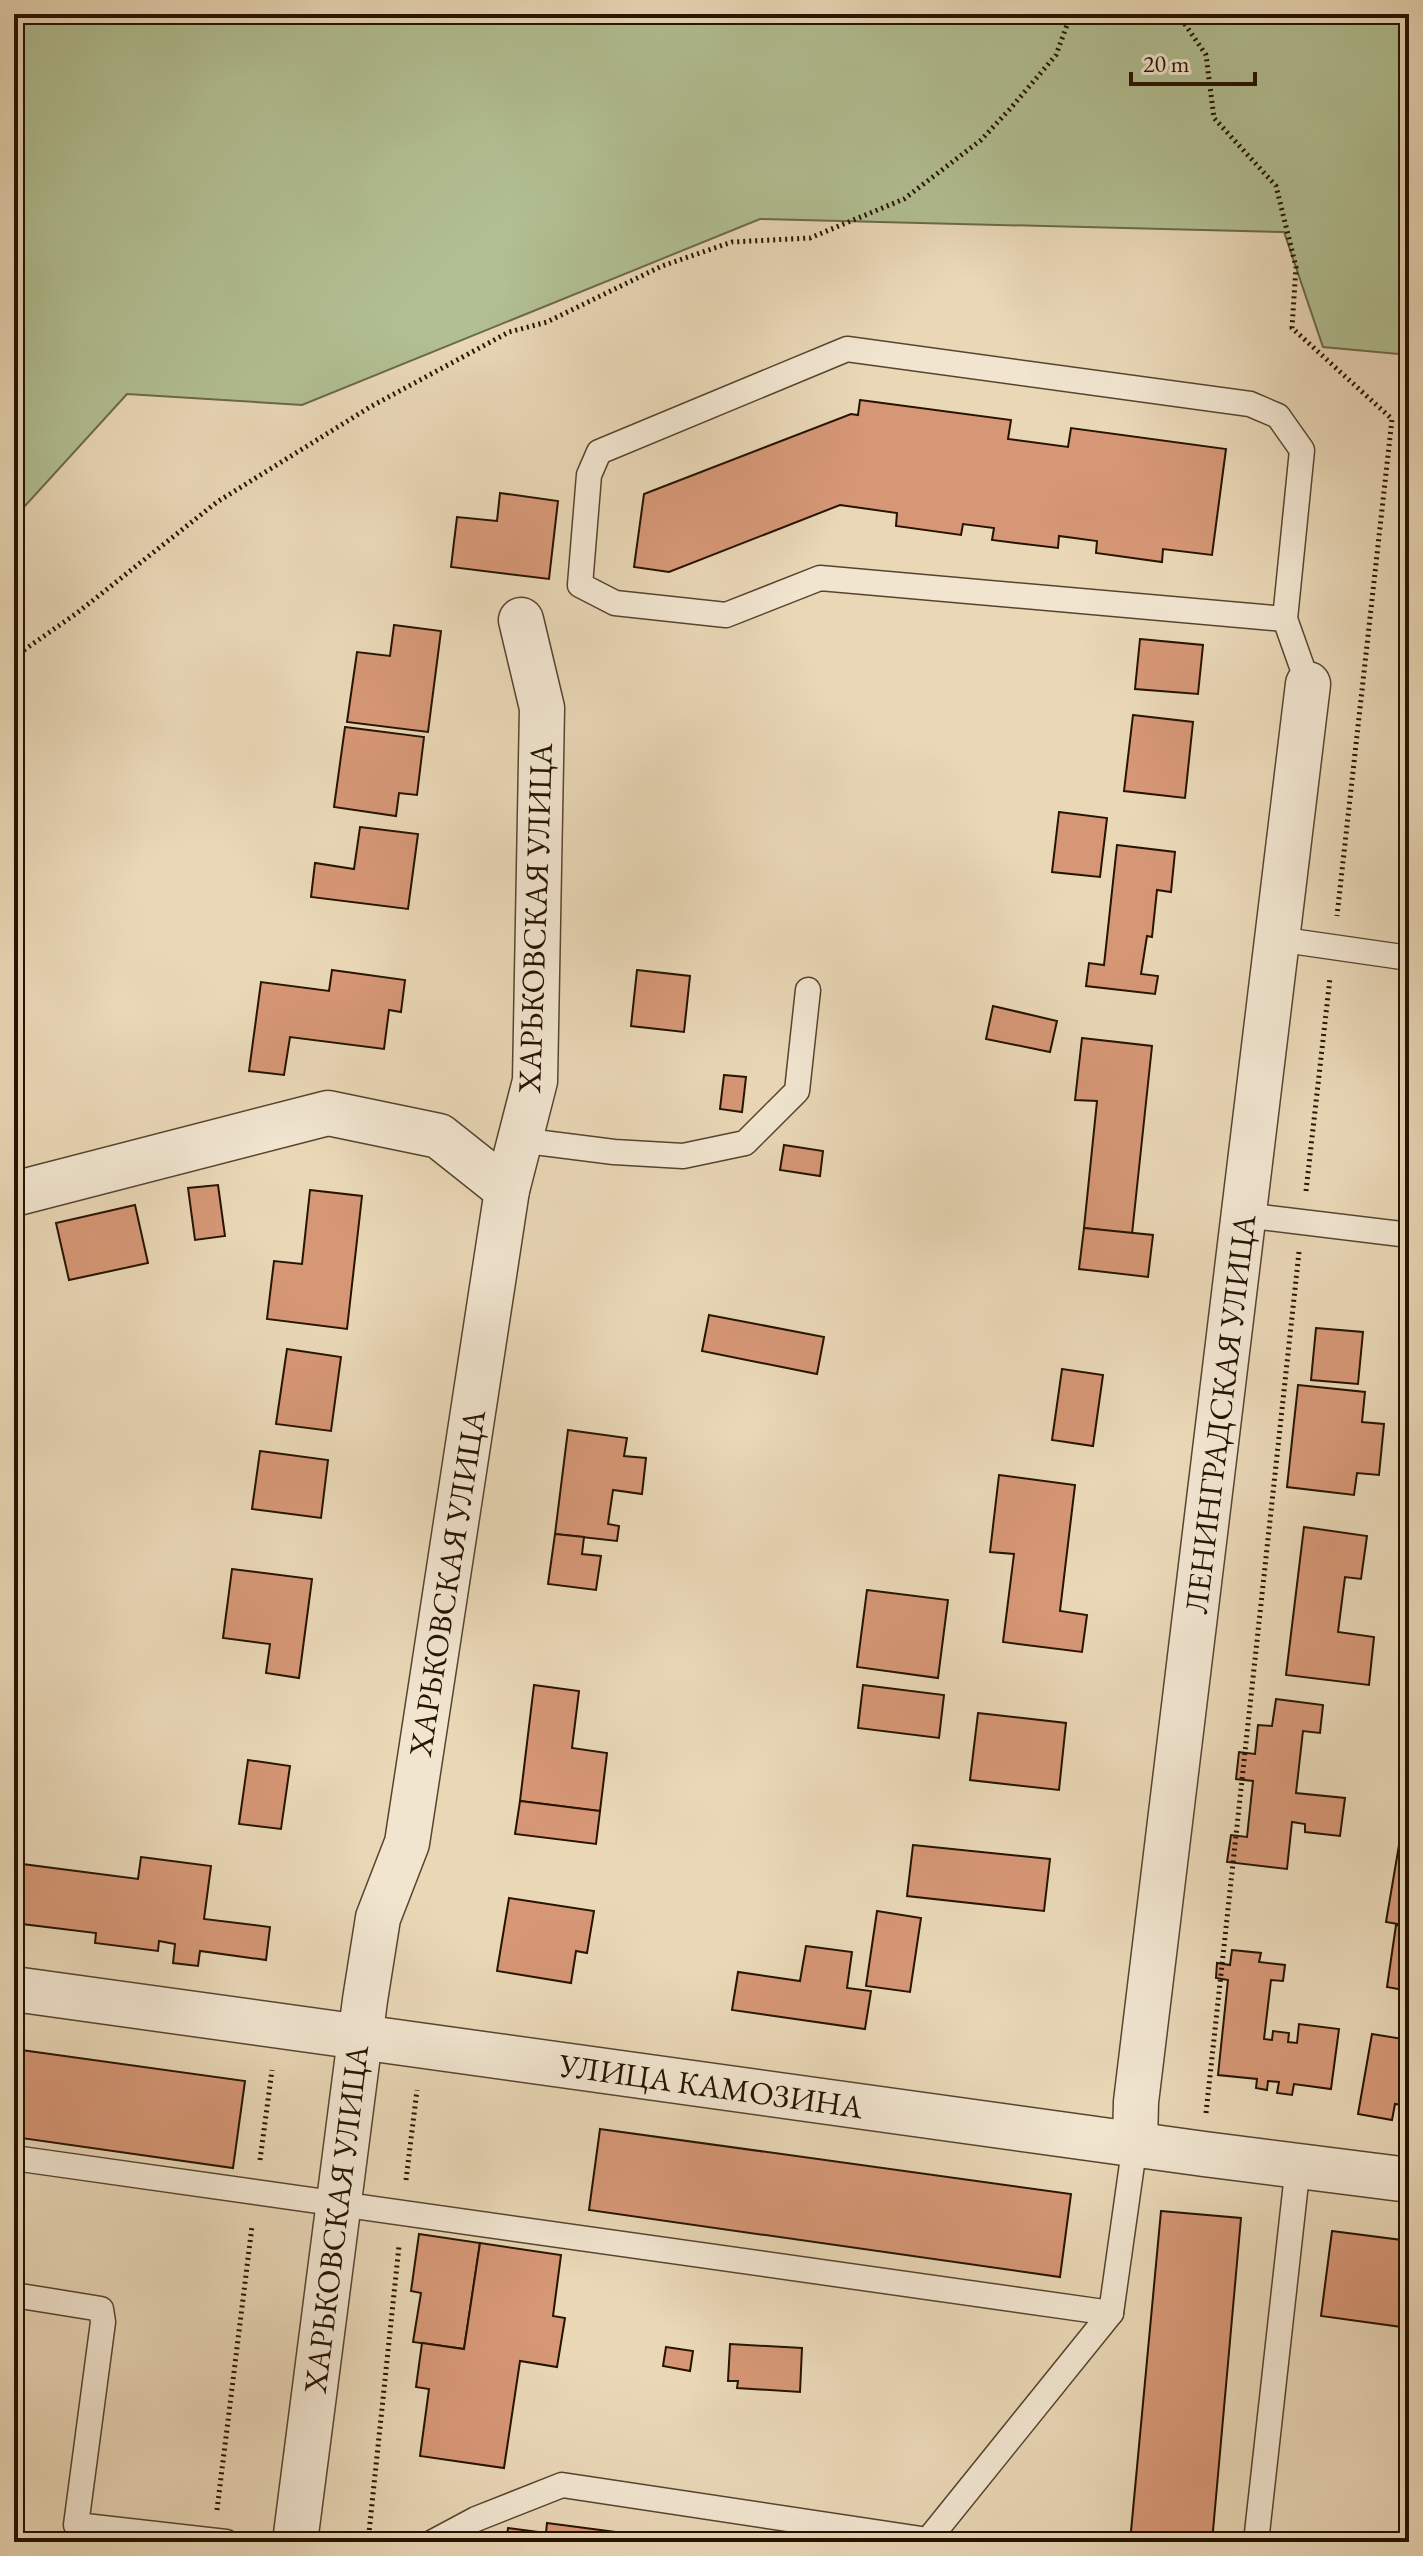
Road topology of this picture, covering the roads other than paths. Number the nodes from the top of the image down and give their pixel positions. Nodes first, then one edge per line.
1 (1285, 619) junction
2 (521, 620) dead end
3 (1308, 684) joint
4 (1277, 939) junction
5 (1409, 958) edge
6 (808, 990) dead end
7 (519, 1140) junction
8 (507, 1190) junction
9 (14, 1194) edge
10 (1244, 1215) junction
11 (1409, 1235) edge
12 (14, 1989) edge
13 (359, 2037) junction
14 (1135, 2143) junction
15 (14, 2158) edge
16 (1298, 2165) junction
17 (1409, 2180) edge
18 (337, 2203) junction
19 (14, 2295) edge
20 (1111, 2313) junction
21 (75, 2534) edge
22 (220, 2541) edge
23 (295, 2542) edge
24 (433, 2542) edge
25 (1256, 2542) edge

1 - 1 lane
1 - 3 lane
2 - 7 street, ХАРЬКОВСКАЯ УЛИЦА
3 - 4 street, ЛЕНИНГРАДСКАЯ УЛИЦА
4 - 5 lane
4 - 10 street, ЛЕНИНГРАДСКАЯ УЛИЦА
6 - 7 lane
7 - 8 street, ХАРЬКОВСКАЯ УЛИЦА
8 - 9 street
8 - 13 street, ХАРЬКОВСКАЯ УЛИЦА
10 - 11 lane
10 - 14 street, ЛЕНИНГРАДСКАЯ УЛИЦА
12 - 13 street, УЛИЦА КАМОЗИНА
13 - 14 street, УЛИЦА КАМОЗИНА
13 - 18 street, ХАРЬКОВСКАЯ УЛИЦА
14 - 16 street, УЛИЦА КАМОЗИНА
14 - 20 lane
15 - 18 lane
16 - 17 street, УЛИЦА КАМОЗИНА
16 - 25 lane
18 - 20 lane
18 - 23 street, ХАРЬКОВСКАЯ УЛИЦА
19 - 21 lane
20 - 24 lane
21 - 22 lane

